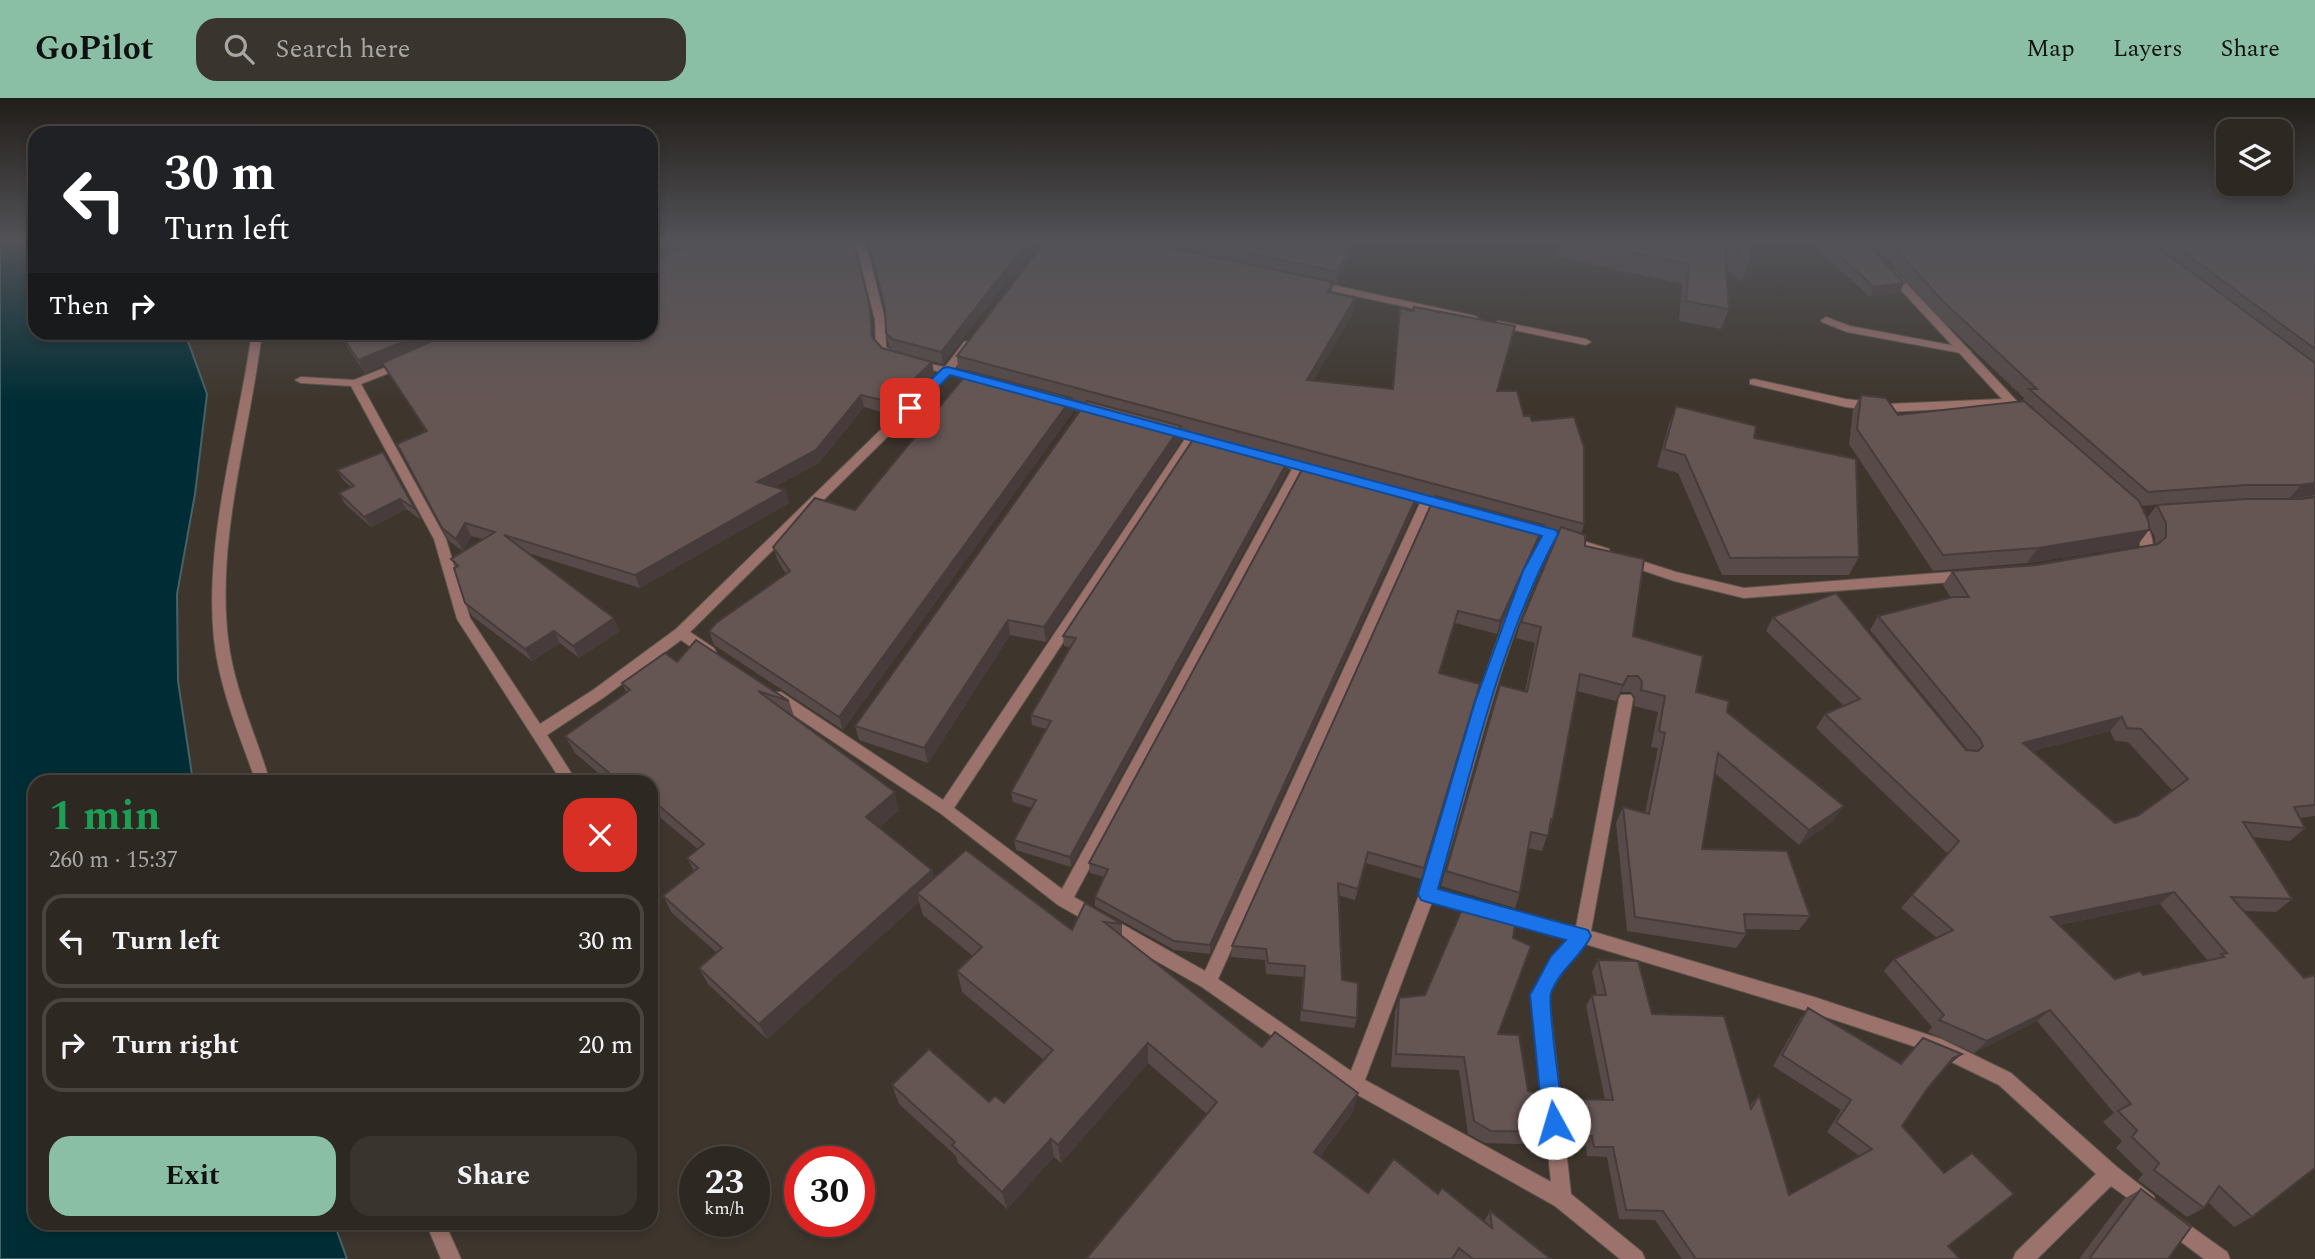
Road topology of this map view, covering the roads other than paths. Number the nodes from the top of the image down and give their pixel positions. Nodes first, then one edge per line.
1 (874, 294) edge
2 (1359, 294) edge
3 (1909, 294) edge
4 (1826, 320) dead end
5 (973, 338) edge
6 (256, 340) edge
7 (1586, 342) dead end
8 (1966, 351) junction
9 (419, 358) edge
10 (948, 370) junction
11 (301, 380) dead end
12 (1754, 382) dead end
13 (355, 383) junction
14 (998, 384) edge
15 (1048, 398) edge
16 (2009, 402) junction
17 (1112, 416) edge
18 (2030, 420) edge
19 (1152, 426) edge
20 (1192, 437) junction
21 (1232, 448) edge
22 (1259, 456) edge
23 (1299, 467) junction
24 (1338, 477) edge
25 (1388, 491) edge
26 (1427, 501) junction
27 (1464, 511) edge
28 (2146, 512) edge
29 (1514, 524) edge
30 (1551, 534) junction
31 (2125, 554) edge
32 (1973, 575) edge
33 (681, 633) junction
34 (725, 662) edge
35 (758, 684) edge
36 (1626, 699) edge
37 (538, 733) junction
38 (261, 775) edge
39 (565, 775) edge
40 (945, 809) junction
41 (1427, 894) junction
42 (1064, 900) junction
43 (1582, 936) junction
44 (1208, 982) junction
45 (1355, 1084) junction
46 (2110, 1174) junction
47 (1562, 1199) junction
48 (438, 1230) edge
49 (451, 1259) edge
50 (1635, 1259) edge
51 (2023, 1259) edge
52 (2220, 1259) edge

1 - 10 street
2 - 7 street
3 - 8 street
4 - 8 street
5 - 10 street
6 - 38 street
8 - 16 street
9 - 13 street
10 - 14 street
10 - 33 street
11 - 13 street
12 - 16 street
13 - 37 street
15 - 17 street
16 - 18 street
19 - 20 street
20 - 21 street
20 - 40 street
22 - 23 street
23 - 24 street
23 - 42 street
25 - 26 street
26 - 27 street
26 - 44 street
28 - 31 street
29 - 30 street
30 - 32 street
30 - 41 street
33 - 34 street
33 - 37 street
35 - 40 street
36 - 43 street
37 - 39 street
40 - 42 street
41 - 43 street
41 - 45 street
42 - 44 street
43 - 46 street
43 - 47 street
44 - 45 street
45 - 47 street
46 - 51 street
46 - 52 street
47 - 50 street
48 - 49 street

